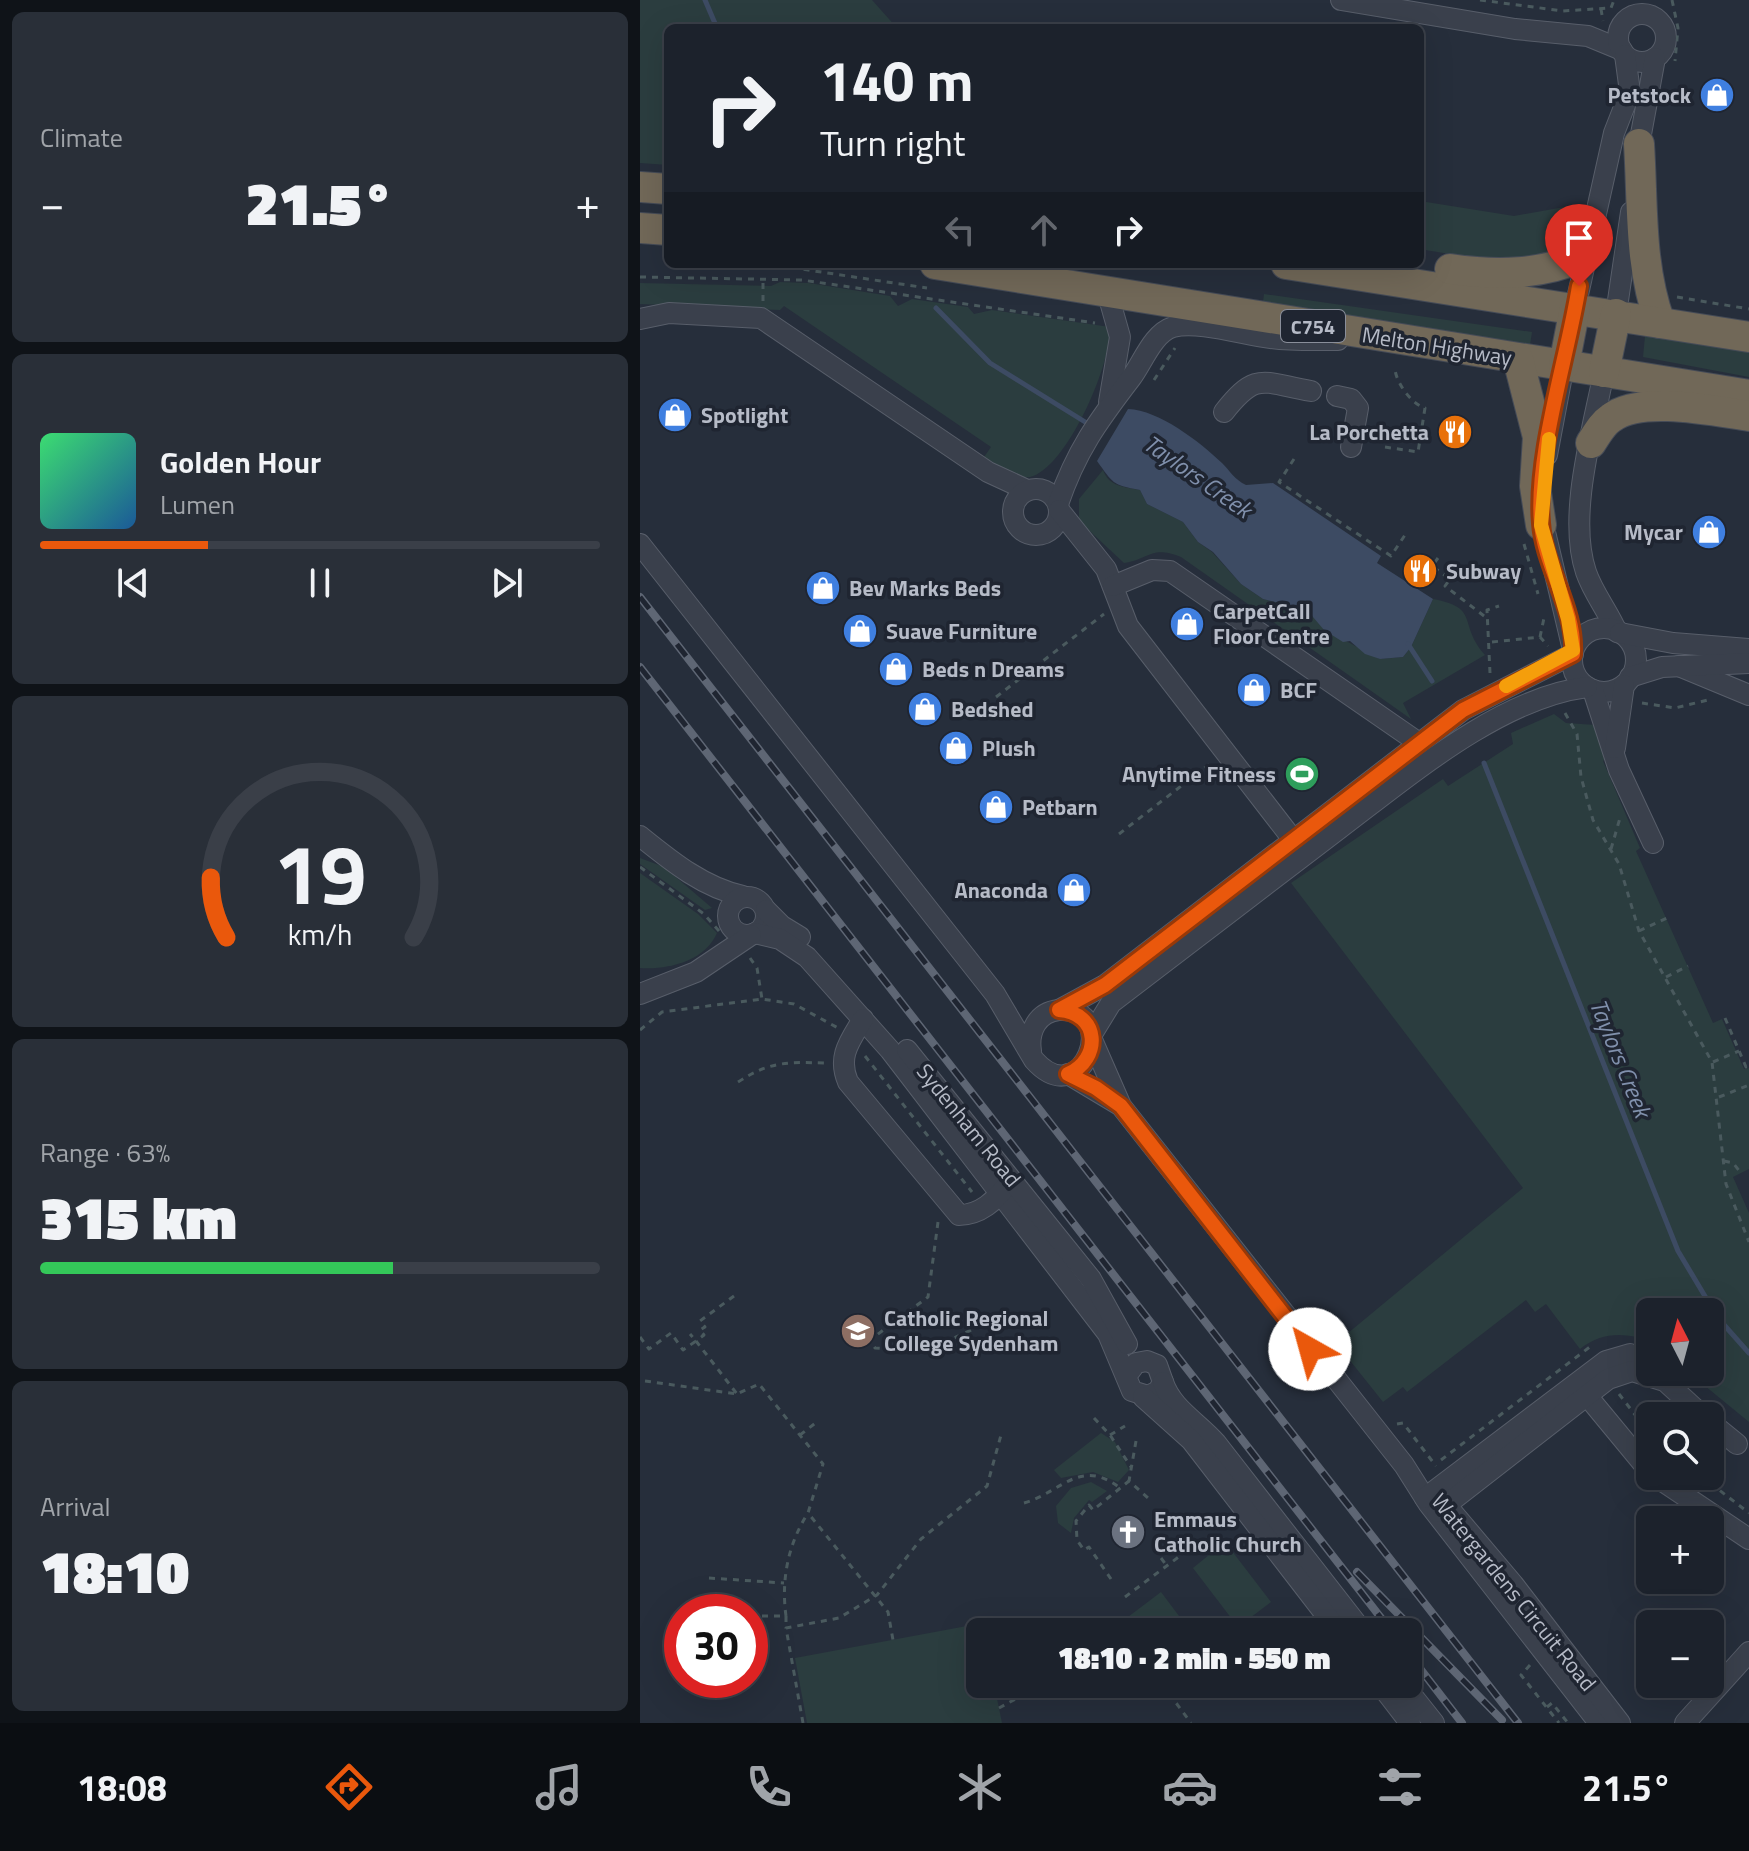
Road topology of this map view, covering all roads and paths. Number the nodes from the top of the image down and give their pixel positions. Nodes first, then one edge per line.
1 (1341, 0) edge
2 (1480, 0) edge
3 (1614, 0) edge
4 (1653, 9) edge
5 (1626, 15) edge
6 (1549, 32) junction
7 (1623, 52) junction
8 (1655, 58) junction
9 (1639, 144) junction
10 (640, 187) edge
11 (664, 189) edge
12 (640, 228) edge
13 (664, 230) edge
14 (1585, 256) junction
15 (1424, 265) edge
16 (960, 268) edge
17 (1312, 268) edge
18 (640, 277) edge
19 (763, 280) junction
20 (1107, 291) junction
21 (1575, 308) junction
22 (761, 310) dead end
23 (1616, 314) junction
24 (640, 319) edge
25 (1660, 323) junction
26 (1119, 325) junction
27 (1749, 337) edge
28 (1400, 354) junction
29 (1518, 359) junction
30 (1564, 365) junction
31 (1604, 372) junction
32 (1311, 391) dead end
33 (1749, 395) edge
34 (1337, 396) dead end
35 (1109, 402) junction
36 (1224, 412) dead end
37 (1749, 416) edge
38 (1591, 443) junction
39 (1351, 447) dead end
40 (1385, 447) dead end
41 (1077, 456) junction
42 (1294, 459) dead end
43 (988, 472) junction
44 (1031, 489) junction
45 (1058, 507) junction
46 (1012, 515) junction
47 (1541, 525) junction
48 (1043, 535) junction
49 (1405, 535) dead end
50 (640, 544) edge
51 (1089, 549) junction
52 (1438, 558) dead end
53 (1113, 586) junction
54 (1499, 606) dead end
55 (1119, 609) junction
56 (1488, 619) junction
57 (1619, 632) junction
58 (1749, 649) edge
59 (1573, 652) junction
60 (1749, 663) edge
61 (1679, 666) junction
62 (1483, 681) dead end
63 (1627, 681) junction
64 (1508, 684) junction
65 (1590, 689) junction
66 (1749, 695) edge
67 (996, 697) dead end
68 (1555, 698) junction
69 (1718, 699) dead end
70 (1608, 712) junction
71 (1564, 713) junction
72 (1419, 743) junction
73 (1225, 752) junction
74 (1635, 802) junction
75 (1119, 834) dead end
76 (640, 836) edge
77 (1653, 843) dead end
78 (1299, 847) junction
79 (1611, 849) junction
80 (640, 867) edge
81 (690, 873) junction
82 (743, 896) junction
83 (766, 910) junction
84 (1667, 918) dead end
85 (737, 931) junction
86 (1639, 931) junction
87 (1688, 966) dead end
88 (640, 976) edge
89 (1666, 977) junction
90 (669, 981) junction
91 (640, 994) edge
92 (995, 994) junction
93 (762, 999) junction
94 (1051, 1013) junction
95 (1725, 1018) dead end
96 (863, 1019) junction
97 (640, 1030) edge
98 (1093, 1038) junction
99 (851, 1039) junction
100 (1031, 1051) junction
101 (1737, 1052) junction
102 (1712, 1062) junction
103 (842, 1063) junction
104 (1749, 1065) edge
105 (1068, 1074) junction
106 (738, 1082) dead end
107 (1749, 1085) edge
108 (1718, 1097) junction
109 (1121, 1106) junction
110 (912, 1114) junction
111 (890, 1132) junction
112 (1724, 1161) junction
113 (1741, 1173) dead end
114 (1007, 1186) junction
115 (985, 1207) junction
116 (931, 1213) dead end
117 (1747, 1234) edge
118 (1749, 1242) edge
119 (734, 1296) dead end
120 (980, 1326) dead end
121 (690, 1334) dead end
122 (640, 1337) edge
123 (696, 1341) junction
124 (1586, 1349) dead end
125 (1636, 1356) edge
126 (1147, 1361) junction
127 (1127, 1375) junction
128 (645, 1381) dead end
129 (1163, 1382) junction
130 (1670, 1386) edge
131 (1581, 1389) junction
132 (737, 1394) junction
133 (1143, 1397) junction
134 (1687, 1402) edge
135 (1094, 1418) dead end
136 (818, 1421) dead end
137 (1392, 1425) dead end
138 (1125, 1426) dead end
139 (1724, 1433) edge
140 (800, 1435) junction
141 (1001, 1435) dead end
142 (1110, 1435) junction
143 (1136, 1441) dead end
144 (1737, 1444) dead end
145 (1636, 1455) edge
146 (1131, 1467) junction
147 (1129, 1481) junction
148 (1120, 1488) junction
149 (1676, 1490) edge
150 (1719, 1490) edge
151 (1437, 1492) junction
152 (1149, 1499) dead end
153 (1024, 1503) dead end
154 (808, 1513) junction
155 (1749, 1513) edge
156 (1749, 1539) edge
157 (1201, 1551) dead end
158 (1161, 1558) dead end
159 (1167, 1566) junction
160 (709, 1578) dead end
161 (1111, 1579) dead end
162 (784, 1583) junction
163 (875, 1596) junction
164 (1125, 1597) dead end
165 (768, 1616) edge
166 (786, 1616) junction
167 (1328, 1618) edge
168 (1352, 1618) edge
169 (786, 1628) junction
170 (893, 1640) dead end
171 (1749, 1652) edge
172 (1521, 1675) dead end
173 (1017, 1698) edge
174 (1172, 1698) edge
175 (1391, 1698) edge
176 (1414, 1698) edge
177 (1547, 1707) junction
178 (999, 1708) dead end
179 (803, 1723) edge
180 (1191, 1723) edge
181 (1410, 1723) edge
182 (1434, 1723) edge
183 (1559, 1723) edge
184 (1568, 1723) edge
185 (1599, 1723) edge
186 (1620, 1723) edge
187 (1685, 1723) edge

1 - 6 street
2 - 3 path
4 - 5 street
4 - 8 street
5 - 6 street
5 - 7 street
6 - 7 street
7 - 8 street
7 - 14 street
8 - 9 street
9 - 23 street
9 - 25 highway
10 - 11 highway
12 - 13 highway
14 - 15 highway
14 - 21 street
16 - 20 highway, Melton Highway / C754
17 - 21 highway
18 - 19 path
19 - 22 path
19 - 26 path
20 - 26 street
20 - 28 highway, Melton Highway / C754
21 - 23 highway
21 - 30 highway
23 - 25 highway
23 - 31 highway
24 - 43 street
25 - 27 highway
26 - 35 street
28 - 29 highway, Melton Highway / C754
28 - 35 street
28 - 40 path
29 - 30 highway, Melton Highway / C754
29 - 47 highway
30 - 31 highway, Melton Highway / C754
30 - 47 street
31 - 33 highway, Melton Highway / C754
31 - 38 street
32 - 36 street
34 - 39 street
35 - 41 street
37 - 38 highway
38 - 57 street
41 - 44 street
41 - 45 street
42 - 49 path
43 - 44 street
43 - 46 street
44 - 45 street
44 - 46 street
45 - 48 street
45 - 51 street
46 - 48 street
47 - 59 street
48 - 51 street
50 - 92 street
51 - 53 street
52 - 56 path
53 - 55 street
53 - 72 street
54 - 56 path
55 - 67 path
55 - 73 street
56 - 62 path
57 - 58 street
57 - 59 street
57 - 63 street
59 - 64 street
59 - 65 street
60 - 61 street
61 - 63 street
61 - 66 street
63 - 65 street
63 - 70 street
64 - 68 street
64 - 72 street
65 - 68 street
65 - 70 street
68 - 71 path
68 - 78 street
69 - 70 path
70 - 71 path
70 - 74 street
71 - 79 path
72 - 78 street
73 - 75 path
73 - 78 street
74 - 77 street
74 - 79 path
76 - 81 street, Sydenham Road
78 - 94 street
78 - 98 street
79 - 86 path
80 - 85 path
81 - 82 street, Sydenham Road
81 - 85 street, Sydenham Road
82 - 83 street, Sydenham Road
82 - 85 street
83 - 85 street
83 - 114 street, Sydenham Road
84 - 86 path
85 - 90 street
85 - 93 path
85 - 96 street, Sydenham Road
86 - 89 path
87 - 89 path
88 - 90 street
89 - 102 path
90 - 91 street
92 - 94 street
92 - 100 street
93 - 97 path
93 - 99 path
94 - 98 street
94 - 100 street
95 - 101 path
96 - 99 street
96 - 114 street, Sydenham Road
98 - 105 street
98 - 109 street, Watergardens Circuit Road
99 - 103 street
99 - 110 path
100 - 105 street
101 - 102 path
101 - 104 path
102 - 108 path
103 - 106 path
103 - 111 street
105 - 109 street, Watergardens Circuit Road
107 - 108 path
108 - 112 path
109 - 151 street, Watergardens Circuit Road
110 - 111 path
110 - 115 path
111 - 115 street
112 - 113 path
112 - 117 path
114 - 115 street
114 - 126 street, Sydenham Road
114 - 127 street, Sydenham Road
116 - 120 path
117 - 118 path
119 - 123 path
121 - 123 path
122 - 123 path
123 - 132 path
124 - 151 path
125 - 131 street
126 - 127 street
126 - 129 street
127 - 133 street
128 - 132 path
129 - 133 street
129 - 168 street
130 - 134 street
131 - 145 street
131 - 151 street
132 - 140 path
133 - 167 street
135 - 142 path
136 - 140 path
137 - 151 path
138 - 142 path
139 - 144 street
140 - 154 path
141 - 163 path
142 - 146 path
143 - 146 path
146 - 147 path
147 - 148 path
147 - 152 path
148 - 153 path
148 - 161 path
149 - 156 street
150 - 155 path
151 - 185 street, Watergardens Circuit Road
151 - 186 street, Watergardens Circuit Road
154 - 162 path
154 - 163 path
157 - 159 path
158 - 159 path
159 - 164 path
160 - 162 path
162 - 166 path
163 - 169 path
163 - 170 path
165 - 166 path
166 - 169 path
169 - 179 path
171 - 187 street
172 - 177 path
173 - 178 path
174 - 180 path
175 - 181 street
176 - 182 street
177 - 183 path
177 - 184 path

